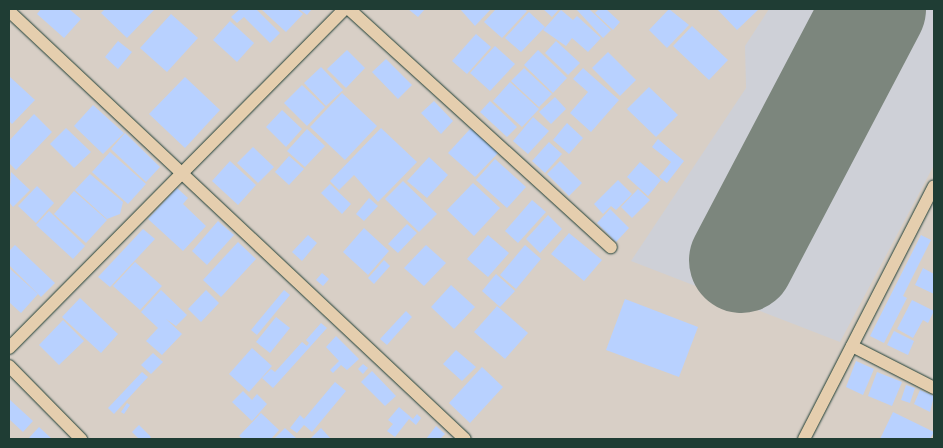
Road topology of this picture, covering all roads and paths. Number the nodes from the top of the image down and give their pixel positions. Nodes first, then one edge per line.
1 (345, 9) edge
2 (349, 9) edge
3 (9, 11) edge
4 (181, 171) junction
5 (934, 186) edge
6 (611, 247) dead end
7 (852, 346) junction
8 (9, 348) edge
9 (9, 366) edge
10 (934, 388) edge
11 (81, 439) edge
12 (465, 439) edge
13 (804, 439) edge

1 - 4 street
2 - 6 street
3 - 4 street
4 - 8 street
4 - 12 street
5 - 7 street
7 - 10 street
7 - 13 street
9 - 11 street

